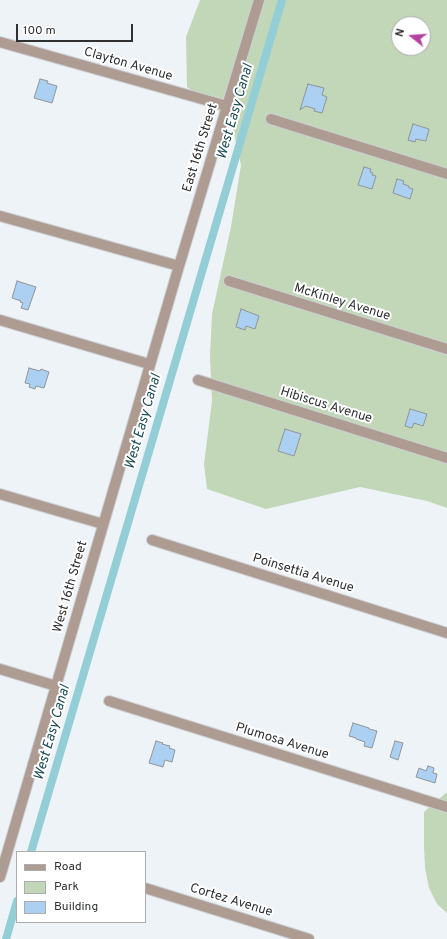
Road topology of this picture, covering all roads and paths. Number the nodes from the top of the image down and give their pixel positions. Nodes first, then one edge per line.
1 (259, 0) edge
2 (0, 42) edge
3 (227, 106) junction
4 (271, 119) dead end
5 (447, 174) edge
6 (0, 216) edge
7 (178, 266) junction
8 (229, 282) dead end
9 (168, 304) joint
10 (0, 320) edge
11 (447, 349) edge
12 (150, 364) junction
13 (198, 380) dead end
14 (447, 458) edge
15 (0, 494) edge
16 (103, 524) junction
17 (152, 540) dead end
18 (447, 633) edge
19 (0, 670) edge
20 (56, 686) junction
21 (109, 701) dead end
22 (447, 807) edge
23 (5, 844) edge
24 (0, 876) edge
25 (146, 888) edge
26 (309, 939) edge

1 - 3 street, East 16th Street
2 - 3 street, Clayton Avenue
3 - 7 street, East 16th Street
4 - 5 street
6 - 7 street
7 - 9 street, East 16th Street
8 - 11 street, McKinley Avenue
9 - 12 street, West 16th Street
10 - 12 street
12 - 16 street, West 16th Street
13 - 14 street, Hibiscus Avenue
15 - 16 street
16 - 20 street, West 16th Street
17 - 18 street, Poinsettia Avenue
19 - 20 street
20 - 23 street, West 16th Street
21 - 22 street, Plumosa Avenue
23 - 24 street, West 16th Street
25 - 26 street, Cortez Avenue

